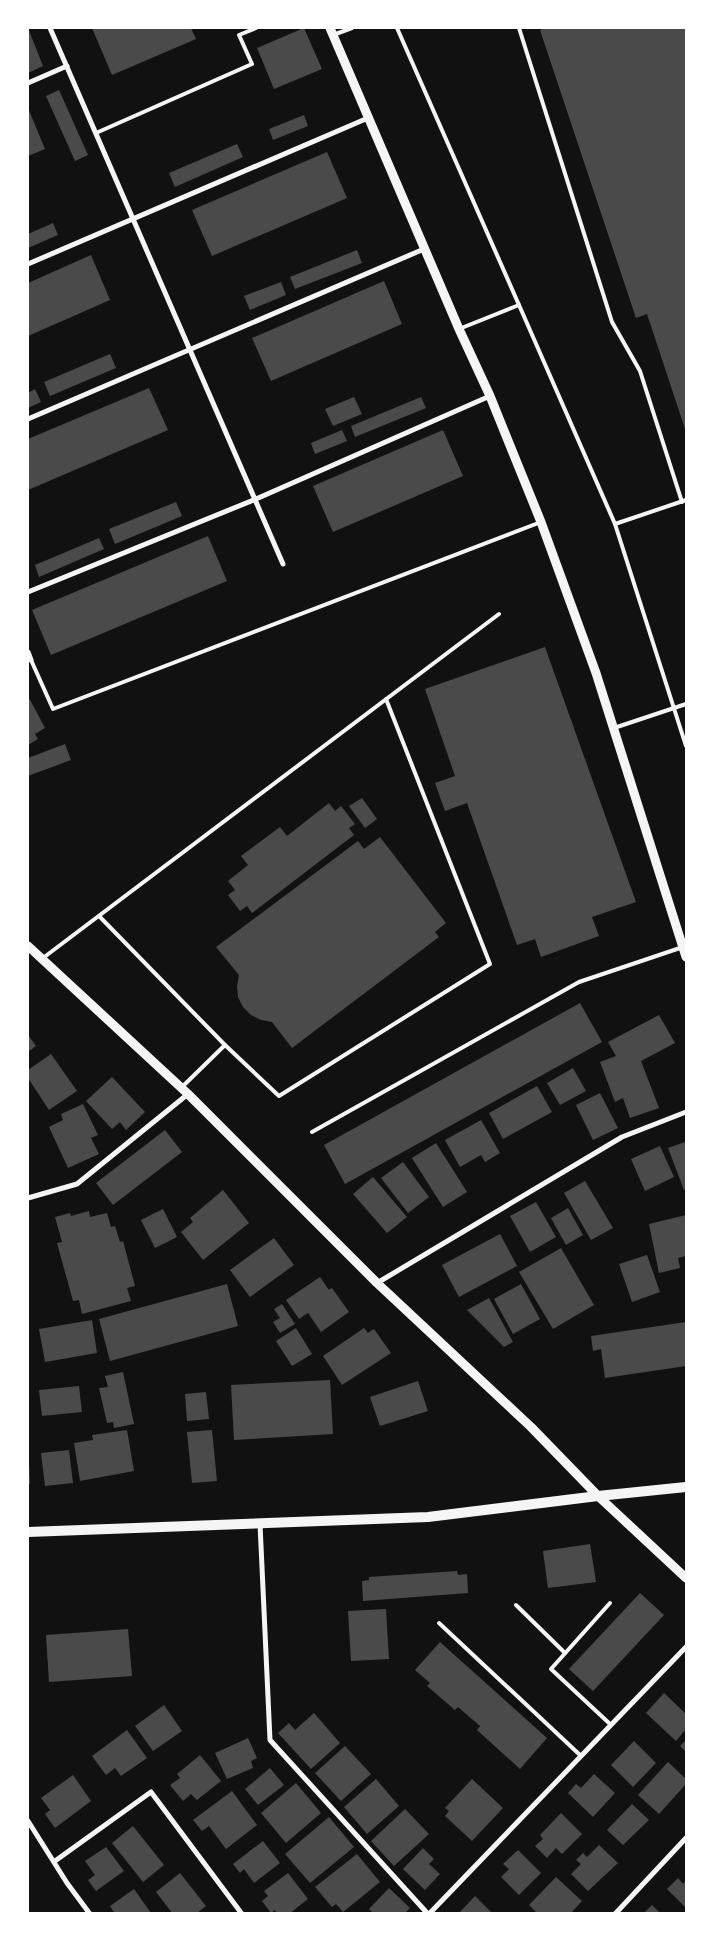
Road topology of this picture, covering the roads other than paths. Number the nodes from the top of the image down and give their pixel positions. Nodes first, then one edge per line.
1 (50, 28) edge
2 (256, 28) edge
3 (352, 28) edge
4 (397, 28) edge
5 (519, 28) edge
6 (332, 31) edge
7 (66, 66) junction
8 (28, 83) edge
9 (368, 118) junction
10 (96, 132) junction
11 (134, 220) junction
12 (424, 249) junction
13 (28, 264) edge
14 (520, 305) junction
15 (458, 329) junction
16 (190, 348) junction
17 (490, 396) junction
18 (28, 418) edge
19 (256, 499) junction
20 (684, 501) edge
21 (542, 522) junction
22 (616, 524) junction
23 (284, 564) dead end
24 (28, 592) edge
25 (499, 614) dead end
26 (28, 652) edge
27 (31, 660) joint
28 (386, 699) junction
29 (686, 704) edge
30 (674, 708) junction
31 (614, 728) junction
32 (686, 746) edge
33 (99, 916) junction
34 (28, 946) edge
35 (683, 947) junction
36 (686, 957) edge
37 (42, 959) junction
38 (225, 1045) junction
39 (184, 1092) junction
40 (686, 1112) edge
41 (312, 1132) dead end
42 (28, 1198) edge
43 (377, 1282) junction
44 (686, 1488) edge
45 (598, 1496) junction
46 (260, 1524) junction
47 (28, 1532) edge
48 (686, 1578) edge
49 (610, 1604) dead end
50 (516, 1605) dead end
51 (439, 1624) dead end
52 (686, 1647) edge
53 (565, 1653) junction
54 (610, 1724) junction
55 (580, 1755) junction
56 (28, 1821) edge
57 (686, 1838) edge
58 (54, 1861) junction
59 (90, 1914) edge
60 (242, 1914) edge
61 (428, 1914) edge
62 (615, 1914) edge

1 - 7 street
2 - 10 lane
3 - 6 lane
4 - 14 lane
5 - 20 lane
6 - 9 street
7 - 8 street
7 - 10 street
9 - 11 street
9 - 12 street
10 - 11 street
11 - 13 street
11 - 16 street
12 - 15 street
12 - 16 street
14 - 15 lane
14 - 22 lane
15 - 17 street
16 - 18 street
16 - 19 street
17 - 19 street
17 - 21 street
19 - 23 street
19 - 24 street
20 - 22 lane
21 - 27 lane
21 - 31 street
22 - 30 lane
25 - 28 lane
26 - 27 street
28 - 33 lane
28 - 38 lane
29 - 30 lane
30 - 31 lane
30 - 32 lane
31 - 35 street
33 - 37 lane
33 - 38 lane
34 - 37 street
35 - 36 street
35 - 41 lane
37 - 39 street
38 - 39 lane
39 - 42 street
39 - 43 street
40 - 43 street
43 - 45 street
44 - 45 main road
45 - 46 main road
45 - 48 street
46 - 47 main road
46 - 61 street
49 - 53 lane
50 - 53 lane
51 - 55 lane
52 - 54 street
53 - 54 lane
54 - 55 street
55 - 61 street
56 - 58 street
57 - 62 street
58 - 59 street
58 - 60 street

